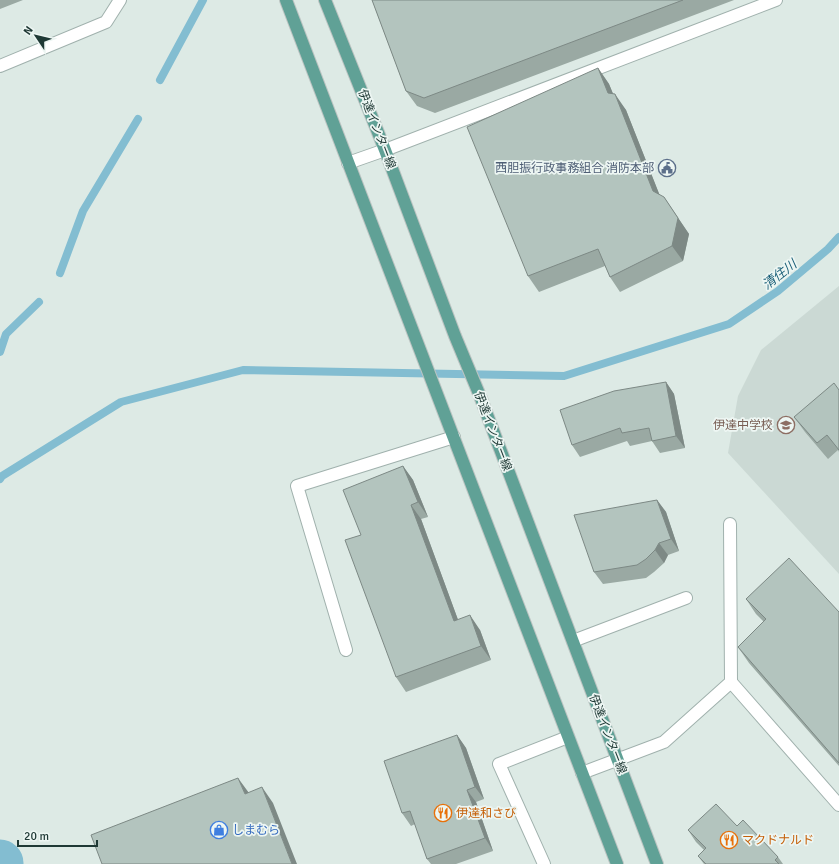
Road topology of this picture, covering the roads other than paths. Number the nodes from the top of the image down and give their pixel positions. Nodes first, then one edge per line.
1 (120, 0) edge
2 (286, 0) edge
3 (325, 0) edge
4 (776, 0) edge
5 (0, 66) edge
6 (385, 150) junction
7 (348, 163) junction
8 (454, 437) junction
9 (730, 524) dead end
10 (686, 598) dead end
11 (573, 641) junction
12 (346, 650) dead end
13 (730, 682) junction
14 (568, 737) junction
15 (618, 759) junction
16 (582, 773) junction
17 (839, 805) edge
18 (544, 864) edge
19 (617, 864) edge
20 (657, 864) edge

1 - 5 street
2 - 7 main road
3 - 6 main road, 伊達インター線
4 - 6 street
6 - 7 street
6 - 11 main road, 伊達インター線
7 - 8 main road
8 - 12 street
8 - 14 main road
9 - 13 street
10 - 11 street
11 - 15 main road, 伊達インター線
13 - 15 street
13 - 17 street
14 - 16 main road
14 - 18 street
15 - 16 street
15 - 20 main road, 伊達インター線
16 - 19 main road

